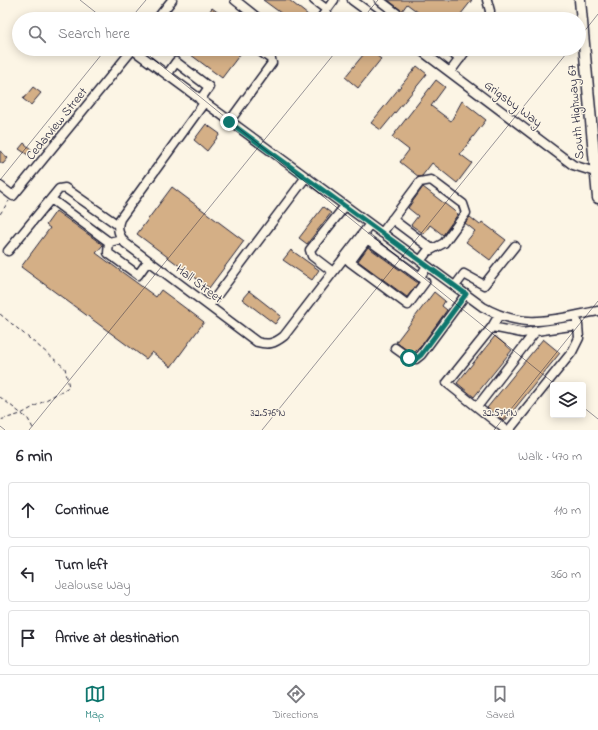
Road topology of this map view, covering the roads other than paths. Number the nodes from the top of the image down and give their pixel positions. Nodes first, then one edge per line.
1 (172, 0) edge
2 (235, 0) edge
3 (314, 0) edge
4 (334, 0) edge
5 (379, 0) edge
6 (487, 0) edge
7 (580, 0) edge
8 (356, 1) edge
9 (326, 9) junction
10 (163, 12) edge
11 (250, 12) edge
12 (324, 12) edge
13 (369, 12) edge
14 (395, 12) edge
15 (490, 12) edge
16 (581, 12) edge
17 (126, 56) edge
18 (141, 56) edge
19 (266, 56) edge
20 (428, 56) edge
21 (456, 56) edge
22 (462, 56) edge
23 (585, 56) edge
24 (460, 59) junction
25 (450, 72) junction
26 (167, 75) junction
27 (202, 102) junction
28 (229, 122) junction
29 (595, 172) junction
30 (306, 177) junction
31 (0, 186) edge
32 (598, 198) edge
33 (51, 199) junction
34 (345, 206) junction
35 (392, 219) junction
36 (370, 224) junction
37 (118, 225) junction
38 (382, 233) junction
39 (364, 237) junction
40 (122, 239) junction
41 (109, 242) junction
42 (515, 246) dead end
43 (432, 250) junction
44 (8, 251) dead end
45 (347, 260) junction
46 (148, 261) junction
47 (420, 261) junction
48 (427, 266) junction
49 (333, 272) junction
50 (420, 277) junction
51 (455, 286) junction
52 (466, 294) junction
53 (209, 306) junction
54 (598, 311) edge
55 (499, 315) junction
56 (576, 315) junction
57 (578, 325) junction
58 (492, 327) junction
59 (535, 332) junction
60 (395, 348) dead end
61 (477, 407) junction
62 (507, 430) edge

1 - 10 street
2 - 11 street
3 - 9 street
4 - 9 street
5 - 14 street
6 - 15 street
7 - 16 main road, South Highway 67
8 - 13 street
9 - 12 street
17 - 31 street, Cedarview Street
18 - 26 street
19 - 28 street
20 - 25 street, Grigsby Way
21 - 24 street
22 - 24 street
23 - 29 main road, South Highway 67
24 - 25 street
25 - 29 street, Grigsby Way
26 - 27 street
26 - 27 street
27 - 28 street
27 - 37 street
28 - 30 street
29 - 32 main road, South Highway 67
30 - 34 street
30 - 53 street
33 - 37 street
33 - 41 street
33 - 44 street
34 - 36 street
34 - 49 street
35 - 38 street
35 - 43 street
35 - 43 street
36 - 38 street
36 - 39 street, Hall Street
37 - 40 street
38 - 47 street
39 - 45 street, Hall Street
39 - 50 street
40 - 41 street
40 - 46 street, Hall Street
41 - 46 street
42 - 51 street
43 - 47 street
45 - 49 street, Hall Street
45 - 50 street
46 - 53 street, Hall Street
47 - 48 street
48 - 50 street
48 - 51 street
49 - 53 street, Hall Street
51 - 52 street
52 - 55 street
52 - 60 street
54 - 56 street
55 - 56 street
55 - 58 street
56 - 57 street
57 - 59 street
57 - 62 street
58 - 59 street
58 - 61 street
59 - 61 street
61 - 62 street

